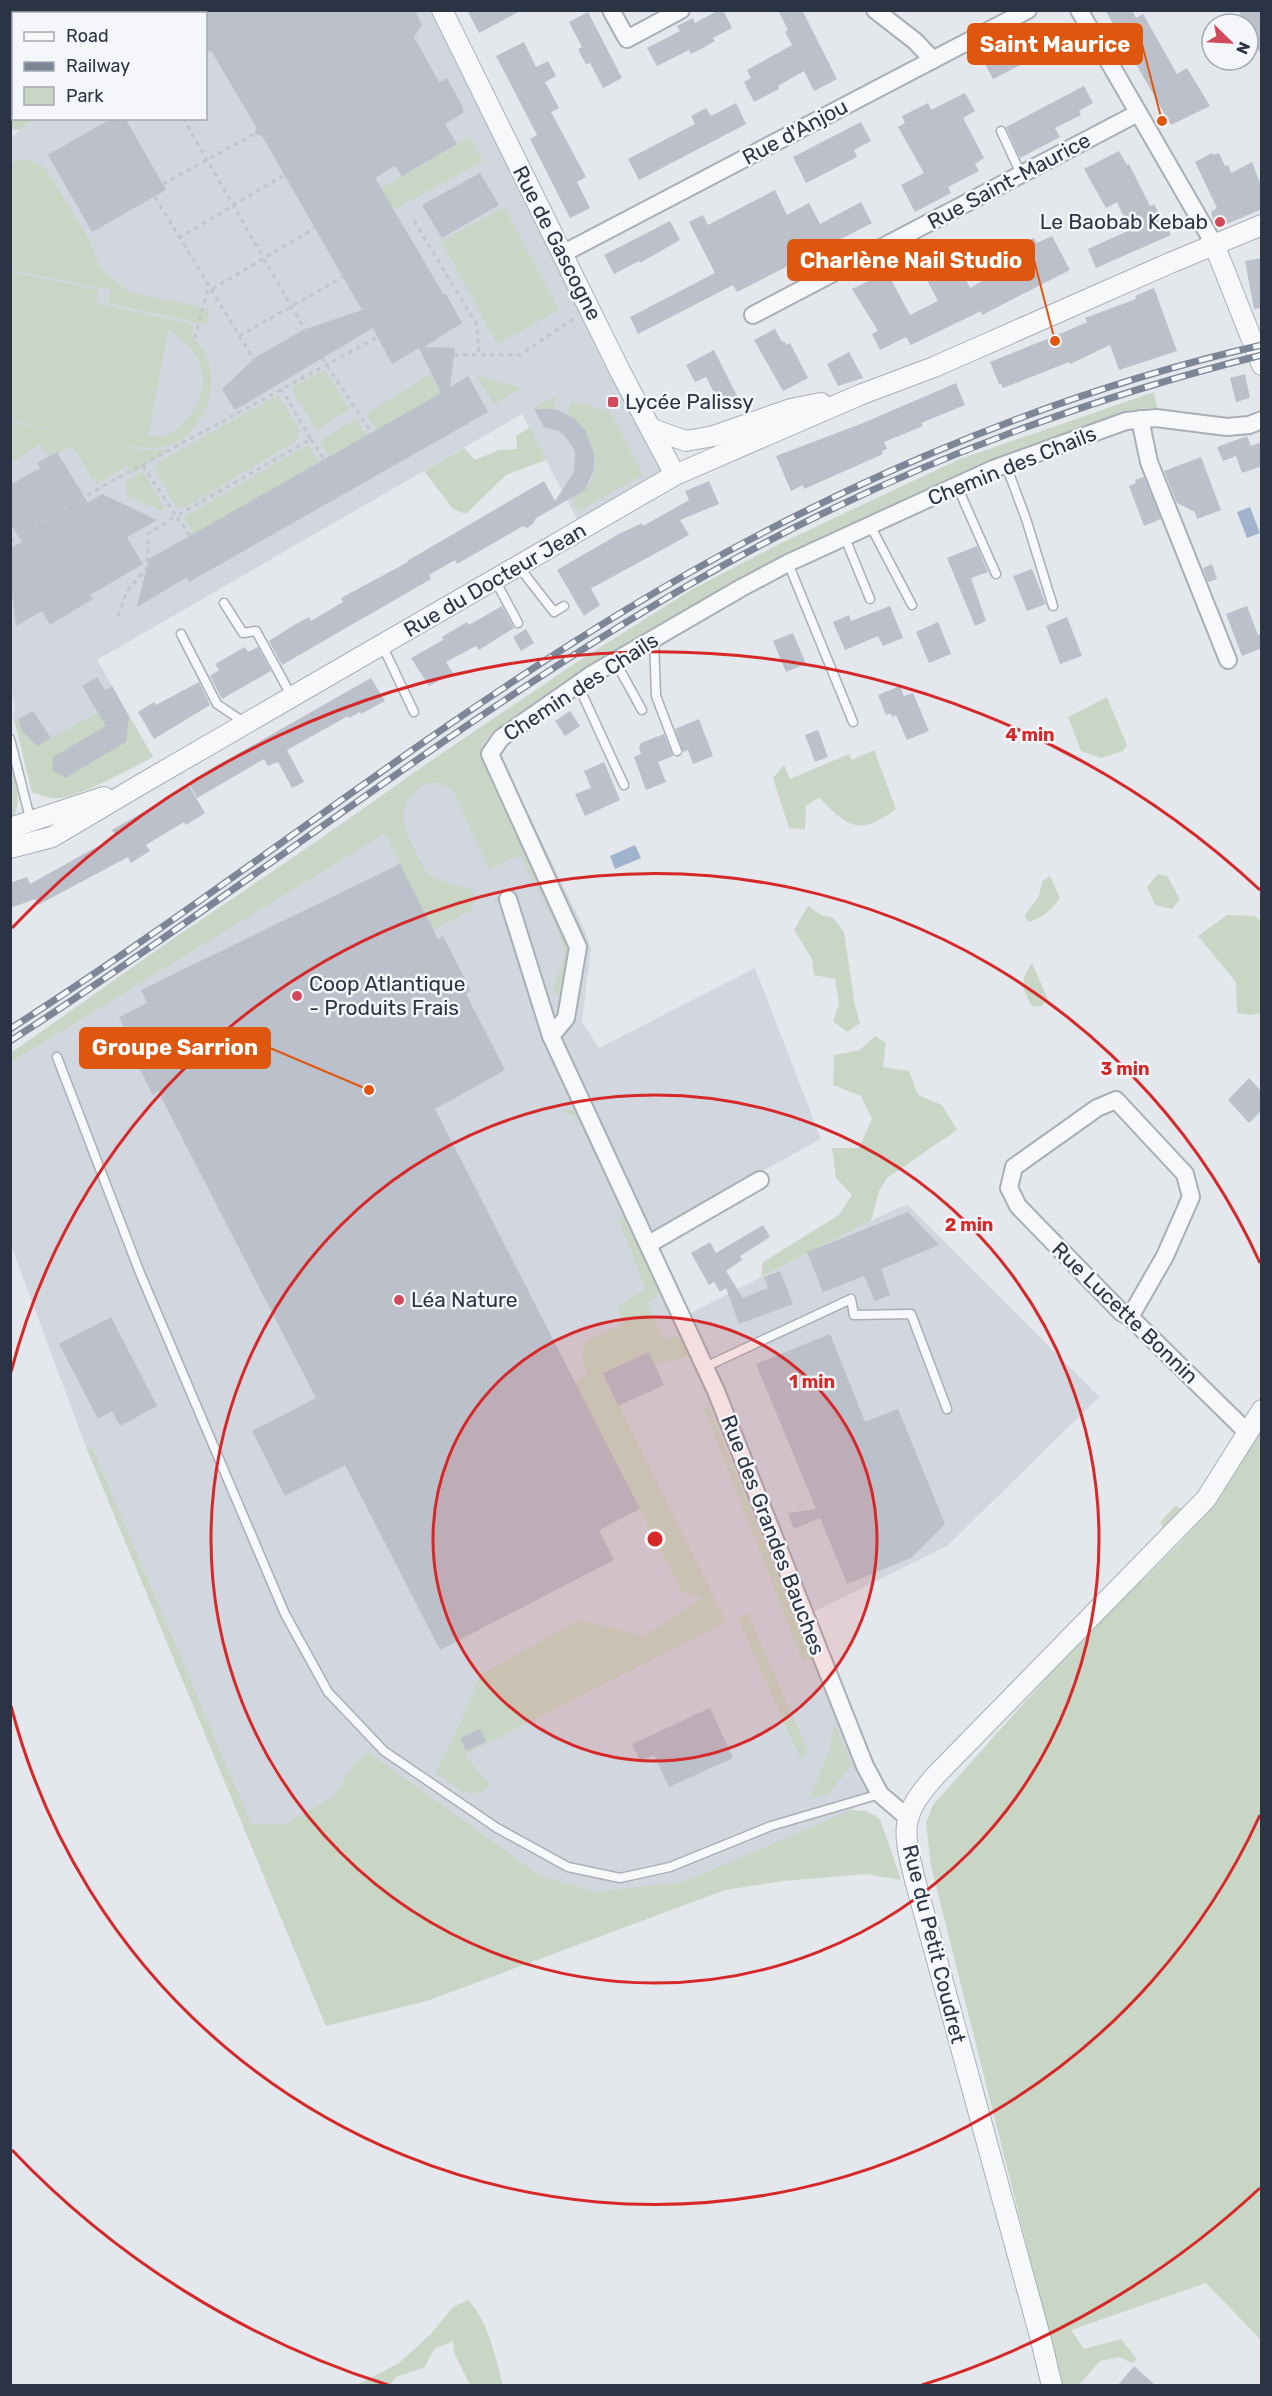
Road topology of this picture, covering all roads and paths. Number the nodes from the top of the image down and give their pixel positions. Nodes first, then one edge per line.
1 (442, 10) edge
2 (611, 10) edge
3 (681, 10) edge
4 (875, 10) edge
5 (1028, 10) edge
6 (1079, 10) edge
7 (933, 60) junction
8 (1138, 113) junction
9 (184, 120) edge
10 (1000, 131) dead end
11 (256, 133) dead end
12 (206, 160) junction
13 (1021, 174) junction
14 (284, 175) dead end
15 (163, 184) dead end
16 (154, 197) dead end
17 (233, 206) junction
18 (414, 221) dead end
19 (1262, 225) edge
20 (315, 228) dead end
21 (180, 238) junction
22 (1215, 244) junction
23 (562, 254) junction
24 (265, 258) junction
25 (343, 277) dead end
26 (211, 290) junction
27 (292, 306) junction
28 (590, 309) junction
29 (753, 315) dead end
30 (239, 336) junction
31 (309, 338) dead end
32 (378, 338) dead end
33 (195, 339) dead end
34 (454, 356) dead end
35 (479, 356) junction
36 (322, 358) dead end
37 (327, 365) junction
38 (1262, 365) edge
39 (259, 368) dead end
40 (282, 390) junction
41 (862, 394) junction
42 (1140, 419) junction
43 (1262, 420) edge
44 (652, 429) junction
45 (371, 432) dead end
46 (311, 439) junction
47 (324, 459) dead end
48 (1006, 465) junction
49 (143, 466) junction
50 (675, 475) junction
51 (957, 486) junction
52 (176, 516) junction
53 (871, 527) junction
54 (190, 536) dead end
55 (845, 538) junction
56 (10, 541) edge
57 (788, 563) junction
58 (518, 566) junction
59 (996, 574) dead end
60 (495, 580) junction
61 (870, 599) dead end
62 (224, 603) dead end
63 (912, 605) dead end
64 (564, 606) dead end
65 (1053, 606) dead end
66 (118, 616) dead end
67 (518, 623) dead end
68 (181, 634) dead end
69 (654, 639) junction
70 (382, 645) junction
71 (1228, 660) dead end
72 (615, 661) junction
73 (578, 685) junction
74 (292, 697) junction
75 (642, 710) dead end
76 (414, 712) dead end
77 (853, 722) dead end
78 (246, 724) junction
79 (11, 740) edge
80 (677, 751) dead end
81 (624, 785) dead end
82 (138, 786) junction
83 (31, 822) junction
84 (10, 828) edge
85 (20, 846) edge
86 (508, 899) dead end
87 (551, 1036) junction
88 (57, 1057) dead end
89 (760, 1180) dead end
90 (649, 1244) junction
91 (1130, 1317) junction
92 (705, 1367) junction
93 (947, 1409) dead end
94 (1262, 1410) edge
95 (1248, 1433) junction
96 (880, 1794) junction
97 (908, 1818) junction
98 (1052, 2385) edge

1 - 23 street, Rue de Gascogne
2 - 3 street
4 - 7 street
5 - 7 street, Rue d'Anjou
6 - 8 street
7 - 23 street, Rue d'Anjou
8 - 13 street, Rue Saint-Maurice
8 - 22 street
9 - 12 path
10 - 13 lane
11 - 12 path
12 - 15 path
12 - 17 path
13 - 29 street, Rue Saint-Maurice
14 - 17 path
16 - 21 path
17 - 21 path
17 - 24 path
18 - 35 path
19 - 22 street, Rue du Docteur Jean
20 - 24 path
21 - 26 path
22 - 38 street
22 - 41 street, Rue du Docteur Jean
23 - 28 street, Rue de Gascogne
24 - 26 path
24 - 27 path
25 - 27 path
26 - 30 path
26 - 33 path
27 - 30 path
27 - 31 path
28 - 35 path
28 - 44 street, Rue de Gascogne
30 - 39 path
32 - 37 path
34 - 35 path
36 - 37 path
37 - 40 path
37 - 45 path
40 - 46 path
40 - 49 path
41 - 44 street, Rue du Docteur Jean
41 - 50 street, Rue du Docteur Jean
42 - 43 street, Chemin des Chails
42 - 48 street, Chemin des Chails
42 - 71 street
44 - 50 street, Rue de Gascogne
46 - 47 path
46 - 52 path
48 - 51 street, Chemin des Chails
48 - 65 lane
49 - 52 path
49 - 56 path
50 - 58 street, Rue du Docteur Jean
51 - 53 street, Chemin des Chails
51 - 59 lane
52 - 54 path
52 - 66 path
53 - 55 street, Chemin des Chails
53 - 63 lane
55 - 57 street, Chemin des Chails
55 - 61 lane
57 - 69 street, Chemin des Chails
57 - 77 lane
58 - 60 street, Rue du Docteur Jean
58 - 64 lane
60 - 67 lane
60 - 70 street, Rue du Docteur Jean
62 - 74 lane
68 - 78 lane
69 - 72 street, Chemin des Chails
69 - 80 lane
70 - 74 street, Rue du Docteur Jean
70 - 76 lane
72 - 73 street, Chemin des Chails
72 - 75 lane
73 - 81 lane
73 - 87 street, Chemin des Chails
74 - 78 street, Rue du Docteur Jean
78 - 82 street, Rue du Docteur Jean
79 - 83 lane
82 - 83 street, Rue du Docteur Jean
82 - 85 street, Rue du Docteur Jean
83 - 84 street, Rue du Docteur Jean
83 - 85 lane
86 - 87 street, Rue des Grandes Bauches
87 - 90 street, Rue des Grandes Bauches
88 - 96 lane
89 - 90 street
90 - 92 street, Rue des Grandes Bauches
91 - 91 street, Rue Lucette Bonnin
91 - 95 street, Rue Lucette Bonnin
92 - 93 lane
92 - 96 street, Rue des Grandes Bauches
94 - 95 street, Rue du Petit Coudret
95 - 97 street, Rue du Petit Coudret
96 - 97 street, Rue des Grandes Bauches
97 - 98 street, Rue du Petit Coudret

